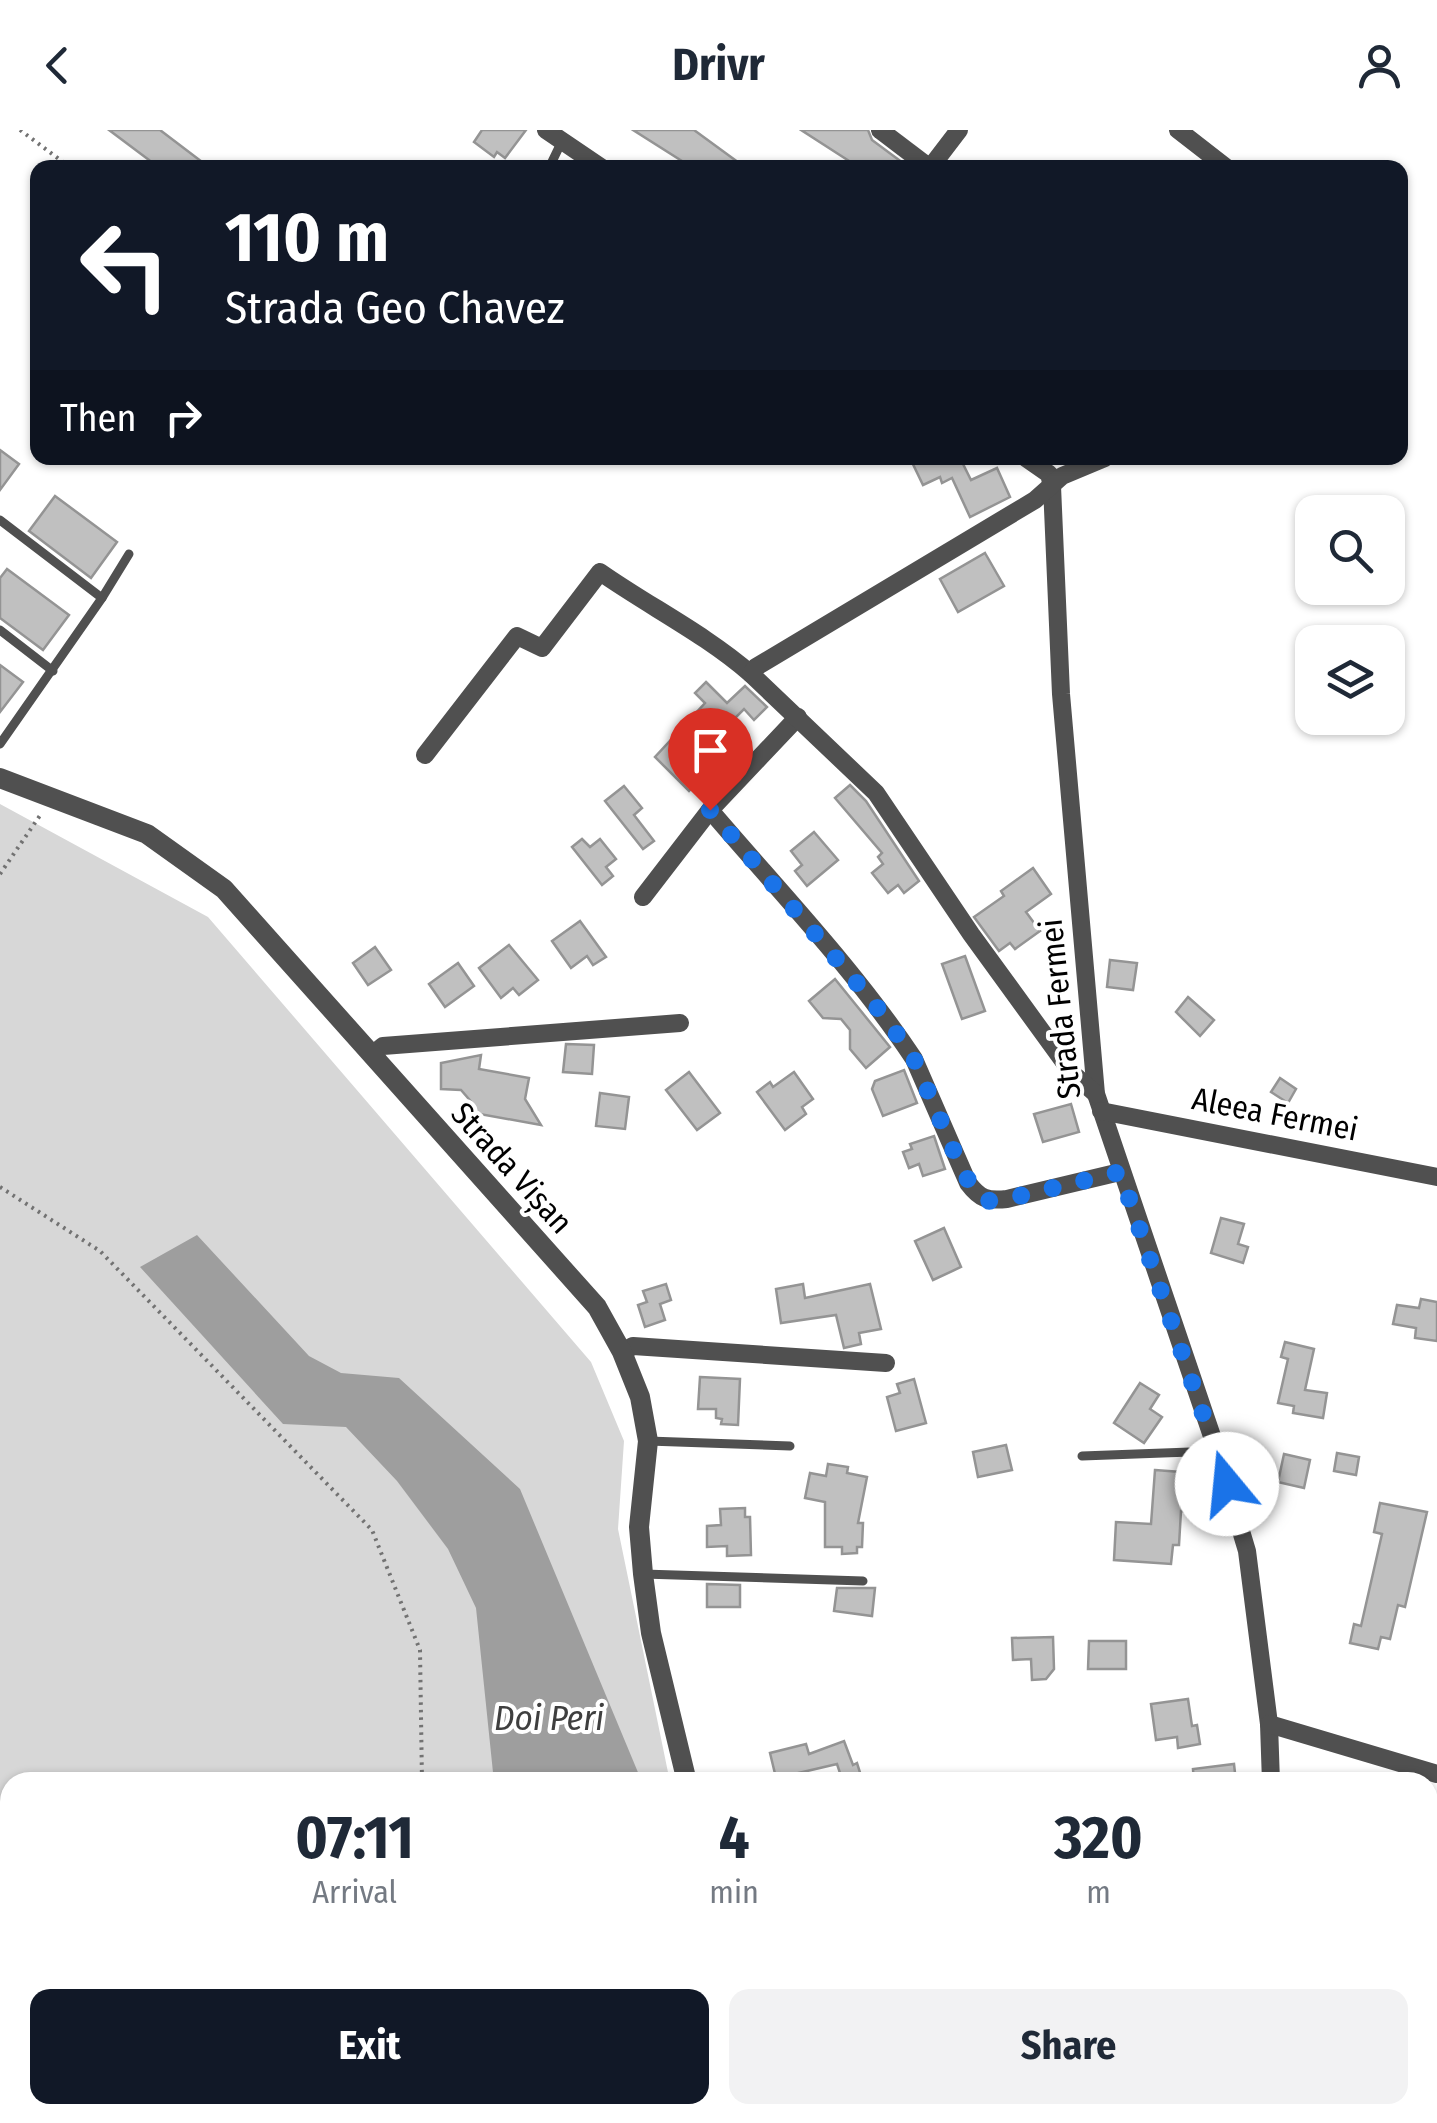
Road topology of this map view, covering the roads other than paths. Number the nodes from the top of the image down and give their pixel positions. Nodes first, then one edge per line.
1 (880, 130) edge
2 (959, 130) edge
3 (1178, 130) edge
4 (554, 136) edge
5 (590, 160) edge
6 (919, 160) edge
7 (936, 160) edge
8 (1217, 160) edge
9 (1036, 465) edge
10 (1088, 465) edge
11 (1052, 486) junction
12 (0, 520) edge
13 (129, 554) dead end
14 (102, 598) junction
15 (0, 630) edge
16 (53, 671) junction
17 (751, 674) junction
18 (798, 717) junction
19 (0, 742) edge
20 (425, 755) dead end
21 (0, 778) edge
22 (710, 810) junction
23 (643, 897) dead end
24 (680, 1023) dead end
25 (372, 1056) junction
26 (1098, 1102) junction
27 (1120, 1172) junction
28 (1437, 1176) edge
29 (622, 1352) junction
30 (886, 1363) dead end
31 (648, 1440) junction
32 (790, 1446) dead end
33 (1217, 1451) junction
34 (1082, 1456) dead end
35 (643, 1574) junction
36 (863, 1581) dead end
37 (1269, 1724) junction
38 (685, 1772) edge
39 (1271, 1772) edge
40 (1430, 1772) edge

1 - 6 street
2 - 7 street
3 - 8 street
4 - 5 street
9 - 11 street
10 - 11 street
11 - 17 street
11 - 26 street, Strada Fermei
12 - 14 lane
13 - 14 lane
14 - 16 lane
15 - 16 lane
16 - 19 lane
17 - 18 street
17 - 20 street
18 - 22 street
18 - 26 street
21 - 25 street, Strada Vișan
22 - 23 street
22 - 27 street
24 - 25 street
25 - 29 street, Strada Vișan
26 - 27 street, Strada Fermei
26 - 28 street, Aleea Fermei
27 - 33 street, Strada Fermei
29 - 30 street
29 - 31 street, Strada Vișan
31 - 32 lane
31 - 35 street, Strada Vișan
33 - 34 lane
33 - 37 street, Strada Fermei
35 - 36 lane
35 - 38 street, Strada Vișan
37 - 39 street, Strada Fermei
37 - 40 street

